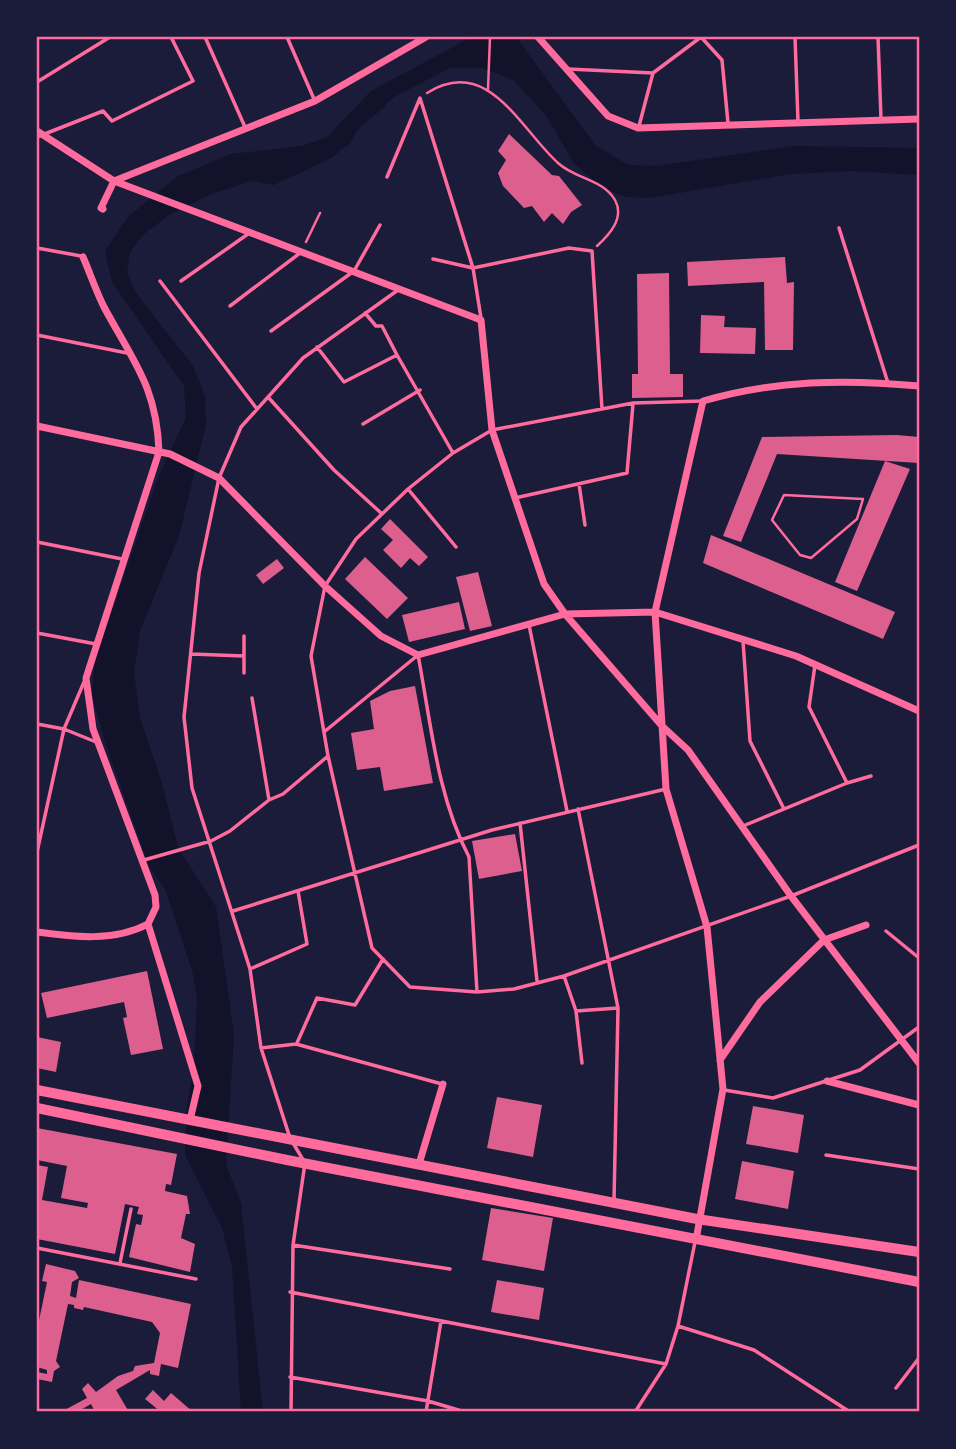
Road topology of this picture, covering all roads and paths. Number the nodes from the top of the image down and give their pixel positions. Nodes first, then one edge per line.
1 (110, 37) edge
2 (171, 37) edge
3 (205, 37) edge
4 (287, 37) edge
5 (426, 37) edge
6 (490, 37) edge
7 (538, 37) edge
8 (701, 37) edge
9 (795, 37) edge
10 (878, 37) edge
11 (567, 69) junction
12 (653, 73) junction
13 (37, 82) edge
14 (488, 89) junction
15 (420, 98) junction
16 (315, 101) junction
17 (919, 119) edge
18 (881, 121) junction
19 (798, 124) junction
20 (729, 125) junction
21 (638, 128) junction
22 (245, 129) junction
23 (38, 134) edge
24 (387, 177) dead end
25 (114, 181) junction
26 (103, 209) dead end
27 (320, 213) dead end
28 (380, 225) dead end
29 (839, 228) dead end
30 (250, 233) junction
31 (37, 248) edge
32 (592, 250) junction
33 (302, 252) junction
34 (83, 257) joint
35 (433, 259) dead end
36 (473, 268) junction
37 (354, 271) junction
38 (160, 281) dead end
39 (181, 281) dead end
40 (398, 290) junction
41 (230, 306) dead end
42 (365, 313) junction
43 (481, 320) junction
44 (271, 331) dead end
45 (37, 335) edge
46 (317, 347) junction
47 (133, 354) junction
48 (397, 355) junction
49 (888, 383) junction
50 (919, 386) edge
51 (420, 390) junction
52 (268, 397) junction
53 (704, 401) junction
54 (634, 403) junction
55 (257, 409) junction
56 (602, 409) junction
57 (363, 424) dead end
58 (37, 426) edge
59 (492, 430) junction
60 (159, 452) junction
61 (453, 453) junction
62 (219, 478) junction
63 (579, 484) junction
64 (408, 489) junction
65 (516, 498) junction
66 (382, 514) junction
67 (585, 525) dead end
68 (37, 542) edge
69 (456, 547) dead end
70 (800, 555) joint
71 (125, 560) junction
72 (325, 586) junction
73 (655, 612) junction
74 (565, 614) junction
75 (529, 625) junction
76 (37, 633) edge
77 (244, 636) dead end
78 (743, 639) junction
79 (96, 644) junction
80 (191, 654) junction
81 (418, 655) junction
82 (244, 656) junction
83 (815, 665) junction
84 (244, 674) dead end
85 (86, 678) junction
86 (252, 698) dead end
87 (919, 711) edge
88 (37, 724) edge
89 (662, 726) junction
90 (64, 729) junction
91 (324, 732) junction
92 (98, 743) junction
93 (328, 757) junction
94 (871, 776) dead end
95 (847, 783) junction
96 (666, 789) junction
97 (269, 800) junction
98 (578, 809) junction
99 (784, 809) junction
100 (567, 811) junction
101 (520, 823) junction
102 (742, 827) junction
103 (460, 840) junction
104 (211, 841) junction
105 (919, 845) edge
106 (37, 852) edge
107 (144, 860) junction
108 (356, 872) junction
109 (298, 891) junction
110 (791, 896) junction
111 (233, 912) junction
112 (148, 924) junction
113 (866, 926) dead end
114 (707, 927) junction
115 (886, 931) dead end
116 (37, 932) edge
117 (824, 940) junction
118 (919, 958) edge
119 (383, 960) junction
120 (610, 960) junction
121 (250, 969) junction
122 (564, 976) junction
123 (537, 981) junction
124 (477, 992) junction
125 (618, 1008) junction
126 (576, 1011) junction
127 (919, 1027) edge
128 (901, 1042) junction
129 (296, 1044) junction
130 (261, 1048) junction
131 (720, 1060) junction
132 (582, 1063) dead end
133 (919, 1063) edge
134 (827, 1081) junction
135 (443, 1084) joint
136 (723, 1089) junction
137 (37, 1090) edge
138 (919, 1105) edge
139 (37, 1108) edge
140 (190, 1120) junction
141 (290, 1138) junction
142 (826, 1156) dead end
143 (305, 1163) junction
144 (419, 1164) junction
145 (919, 1169) edge
146 (614, 1202) junction
147 (131, 1209) dead end
148 (698, 1219) junction
149 (696, 1240) junction
150 (293, 1245) junction
151 (37, 1248) edge
152 (919, 1252) edge
153 (120, 1263) junction
154 (450, 1269) dead end
155 (196, 1279) dead end
156 (919, 1282) edge
157 (290, 1292) junction
158 (441, 1321) junction
159 (678, 1326) junction
160 (919, 1358) edge
161 (666, 1364) junction
162 (290, 1377) junction
163 (896, 1388) dead end
164 (428, 1401) junction
165 (291, 1412) edge
166 (426, 1412) edge
167 (465, 1412) edge
168 (635, 1412) edge
169 (850, 1412) edge

1 - 13 lane
2 - 23 lane
3 - 22 lane
4 - 16 lane
5 - 16 street
6 - 14 path
7 - 11 street
8 - 12 lane
8 - 20 lane
9 - 19 lane
10 - 18 lane
11 - 12 lane
11 - 21 street
12 - 21 lane
14 - 15 path
14 - 32 path
15 - 24 lane
15 - 36 lane
16 - 22 street
17 - 18 street
18 - 19 street
19 - 20 street
20 - 21 street
22 - 25 street
23 - 25 street
25 - 26 street
25 - 30 street
27 - 33 path
28 - 37 lane
29 - 49 lane
30 - 33 street
30 - 39 lane
31 - 34 lane
32 - 36 lane
32 - 56 lane
33 - 37 street
33 - 41 lane
34 - 47 street
35 - 36 lane
36 - 43 lane
37 - 40 street
37 - 44 lane
38 - 55 lane
40 - 42 lane
40 - 43 street
42 - 46 lane
42 - 48 lane
43 - 59 street
45 - 47 lane
46 - 48 lane
46 - 52 lane
47 - 60 street
48 - 51 lane
49 - 50 street
49 - 53 street
51 - 57 lane
51 - 61 lane
52 - 55 lane
52 - 66 lane
53 - 54 lane
53 - 73 street
54 - 56 lane
54 - 63 lane
55 - 62 lane
56 - 59 lane
58 - 60 street
59 - 61 lane
59 - 65 street
60 - 62 street
60 - 71 street
61 - 64 lane
62 - 72 street
62 - 80 lane
63 - 65 lane
63 - 67 lane
64 - 66 lane
64 - 69 lane
65 - 74 street
66 - 72 lane
68 - 71 lane
70 - 70 path
71 - 79 street
72 - 81 street
72 - 91 lane
73 - 74 street
73 - 78 street
73 - 89 street
74 - 75 street
74 - 89 street
75 - 81 street
75 - 100 lane
76 - 79 lane
77 - 82 lane
78 - 83 street
78 - 99 lane
79 - 85 street
80 - 82 lane
80 - 104 lane
81 - 91 lane
81 - 103 lane
82 - 84 lane
83 - 87 street
83 - 95 lane
85 - 90 lane
85 - 92 street
86 - 97 lane
88 - 90 lane
89 - 96 street
89 - 102 street
90 - 92 lane
90 - 106 lane
91 - 93 lane
92 - 107 street
93 - 97 lane
93 - 108 lane
94 - 95 lane
95 - 99 lane
96 - 98 lane
96 - 114 street
97 - 104 lane
98 - 100 lane
98 - 120 lane
99 - 102 lane
100 - 101 lane
101 - 103 lane
101 - 123 lane
102 - 110 street
103 - 108 lane
103 - 124 lane
104 - 107 lane
104 - 111 lane
105 - 110 lane
107 - 112 street
108 - 109 lane
108 - 119 lane
109 - 111 lane
109 - 121 lane
110 - 114 lane
110 - 117 street
111 - 121 lane
112 - 116 street
112 - 140 street
113 - 117 street
114 - 120 lane
114 - 131 street
115 - 118 lane
117 - 128 street
117 - 131 street
119 - 124 lane
119 - 129 lane
120 - 122 lane
120 - 125 lane
121 - 130 lane
122 - 123 lane
122 - 126 lane
123 - 124 lane
125 - 126 lane
125 - 146 lane
126 - 132 lane
127 - 128 lane
128 - 133 street
128 - 134 lane
129 - 130 lane
129 - 135 lane
130 - 141 lane
131 - 136 street
134 - 136 lane
134 - 138 street
135 - 144 street
136 - 148 street
137 - 140 street
139 - 143 street
140 - 141 street
141 - 143 lane
141 - 144 street
142 - 145 lane
143 - 149 street
143 - 150 lane
144 - 146 street
146 - 148 street
147 - 153 lane
148 - 149 street
148 - 152 street
149 - 156 street
149 - 159 lane
150 - 154 lane
150 - 157 lane
151 - 153 lane
153 - 155 lane
157 - 158 lane
157 - 162 lane
158 - 161 lane
158 - 164 lane
159 - 161 lane
159 - 169 lane
160 - 163 lane
161 - 168 lane
162 - 164 lane
162 - 165 lane
164 - 166 lane
164 - 167 lane

